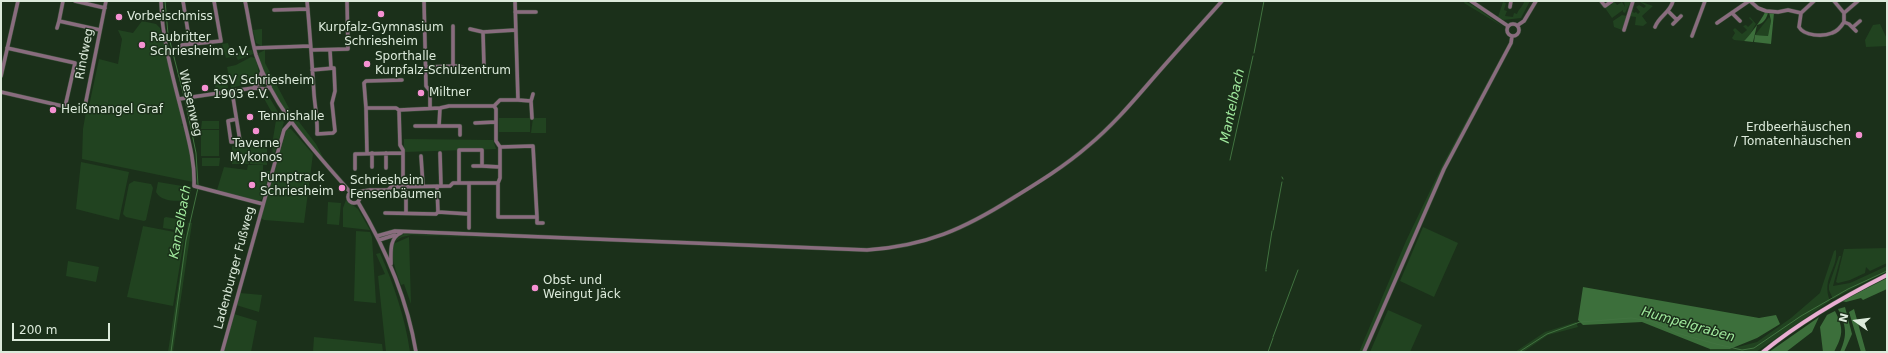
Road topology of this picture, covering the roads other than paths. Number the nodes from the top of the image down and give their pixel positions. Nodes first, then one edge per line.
1 (18, 1) edge
2 (63, 1) edge
3 (75, 1) edge
4 (106, 1) edge
5 (162, 1) edge
6 (183, 1) edge
7 (214, 1) edge
8 (245, 1) edge
9 (307, 1) edge
10 (347, 1) edge
11 (424, 1) edge
12 (515, 1) edge
13 (1222, 1) edge
14 (1471, 1) edge
15 (1511, 1) edge
16 (1536, 1) edge
17 (1601, 1) edge
18 (1612, 1) edge
19 (1633, 1) edge
20 (1673, 1) edge
21 (1705, 1) edge
22 (1749, 1) edge
23 (1814, 1) edge
24 (1834, 1) edge
25 (1858, 1) edge
26 (1510, 7) dead end
27 (105, 8) junction
28 (308, 9) junction
29 (274, 10) dead end
30 (515, 12) junction
31 (536, 12) dead end
32 (1669, 12) junction
33 (1801, 13) junction
34 (1844, 13) junction
35 (1733, 14) junction
36 (1681, 16) dead end
37 (59, 20) junction
38 (1677, 20) junction
39 (1740, 21) dead end
40 (1860, 21) dead end
41 (1844, 22) junction
42 (1674, 24) dead end
43 (1717, 24) dead end
44 (1518, 25) junction
45 (453, 26) dead end
46 (1508, 26) junction
47 (1655, 27) dead end
48 (1852, 27) junction
49 (57, 28) dead end
50 (470, 29) dead end
51 (100, 30) junction
52 (516, 30) junction
53 (1624, 30) dead end
54 (1856, 31) dead end
55 (483, 32) junction
56 (1512, 36) junction
57 (1692, 36) dead end
58 (190, 44) junction
59 (8, 48) junction
60 (179, 48) dead end
61 (255, 48) junction
62 (311, 48) junction
63 (330, 50) junction
64 (453, 66) junction
65 (426, 67) junction
66 (331, 68) junction
67 (262, 70) junction
68 (312, 70) junction
69 (1, 76) edge
70 (313, 79) junction
71 (297, 80) dead end
72 (402, 80) dead end
73 (268, 82) junction
74 (258, 84) junction
75 (270, 87) junction
76 (253, 88) junction
77 (232, 91) junction
78 (1, 92) edge
79 (533, 94) dead end
80 (182, 98) junction
81 (518, 100) junction
82 (531, 101) junction
83 (494, 106) junction
84 (65, 107) junction
85 (366, 108) junction
86 (430, 108) junction
87 (440, 108) junction
88 (399, 110) junction
89 (532, 118) dead end
90 (236, 119) junction
91 (291, 122) junction
92 (496, 122) junction
93 (475, 123) dead end
94 (415, 126) dead end
95 (439, 126) junction
96 (460, 135) dead end
97 (500, 146) junction
98 (367, 153) junction
99 (372, 153) junction
100 (386, 153) junction
101 (403, 153) junction
102 (440, 153) dead end
103 (421, 156) dead end
104 (473, 166) dead end
105 (482, 166) junction
106 (500, 166) junction
107 (372, 167) dead end
108 (386, 168) dead end
109 (355, 169) dead end
110 (459, 183) junction
111 (469, 183) junction
112 (498, 183) junction
113 (403, 186) junction
114 (423, 186) junction
115 (439, 186) junction
116 (367, 190) junction
117 (357, 192) junction
118 (406, 192) dead end
119 (351, 193) junction
120 (360, 197) junction
121 (358, 202) junction
122 (263, 204) junction
123 (438, 212) junction
124 (385, 213) dead end
125 (406, 213) junction
126 (469, 214) junction
127 (492, 217) dead end
128 (498, 217) junction
129 (537, 217) junction
130 (543, 223) dead end
131 (469, 228) dead end
132 (403, 232) junction
133 (396, 235) junction
134 (378, 238) junction
135 (391, 265) junction
136 (1887, 275) edge
137 (222, 352) edge
138 (416, 352) edge
139 (1364, 352) edge
140 (1763, 352) edge

1 - 59 street
2 - 37 street
3 - 27 street
4 - 27 street, Rindweg
5 - 80 street, Wiesenweg
6 - 58 street
7 - 58 street
8 - 61 street
9 - 28 street
10 - 63 street
11 - 65 street
12 - 30 street
13 - 132 street
14 - 46 street
15 - 26 street
16 - 44 street
17 - 18 street
19 - 53 street
20 - 32 street
21 - 57 street
22 - 33 street
22 - 35 street
23 - 33 street
24 - 34 street
25 - 34 street
27 - 51 street, Rindweg
28 - 29 street
28 - 62 street
30 - 31 street
30 - 52 street
32 - 38 street
32 - 47 street
33 - 41 street
34 - 41 street
35 - 39 street
35 - 43 street
36 - 38 street
37 - 49 street
37 - 51 street
38 - 42 street
40 - 48 street
41 - 48 street
44 - 46 street
44 - 56 street
45 - 64 street
46 - 56 street
48 - 54 street
50 - 55 street
51 - 84 street, Rindweg
52 - 55 street
52 - 81 street
55 - 64 street
56 - 139 street
58 - 60 street
59 - 69 street
59 - 84 street
61 - 62 street
61 - 67 street
62 - 63 street
62 - 68 street
63 - 66 street
64 - 65 street
65 - 86 street
66 - 68 street
66 - 70 street
67 - 73 street
67 - 74 street
68 - 70 street
70 - 71 street
72 - 85 street
73 - 74 street
73 - 75 street
74 - 76 street
75 - 76 street
75 - 91 street
76 - 77 street
77 - 80 street
77 - 90 street
78 - 84 street
79 - 82 street
80 - 122 street, Wiesenweg
81 - 82 street
81 - 83 street
82 - 89 street
83 - 87 street
83 - 92 street
85 - 88 street
85 - 98 street
86 - 87 street
86 - 88 street
87 - 95 street
88 - 101 street
90 - 90 street
91 - 119 street
91 - 122 street, Ladenburger Fußweg
92 - 93 street
92 - 97 street
94 - 95 street
95 - 96 street
97 - 106 street
97 - 129 street
98 - 99 street
98 - 109 street
99 - 100 street
99 - 107 street
100 - 101 street
100 - 108 street
101 - 113 street
102 - 115 street
103 - 114 street
104 - 105 street
105 - 106 street
105 - 110 street
106 - 112 street
110 - 111 street
110 - 115 street
111 - 112 street
111 - 126 street
112 - 128 street
113 - 114 street
113 - 116 street
114 - 115 street
115 - 123 street
116 - 117 street
116 - 120 street
117 - 119 street
117 - 120 street
118 - 125 street
119 - 121 street
120 - 121 street
121 - 134 street
122 - 137 street, Ladenburger Fußweg
123 - 125 street
123 - 126 street
124 - 125 street
126 - 131 street
127 - 128 street
128 - 129 street
129 - 130 street
132 - 133 street
132 - 134 street
133 - 134 street
133 - 135 street
134 - 135 street
135 - 138 street
136 - 140 main road

